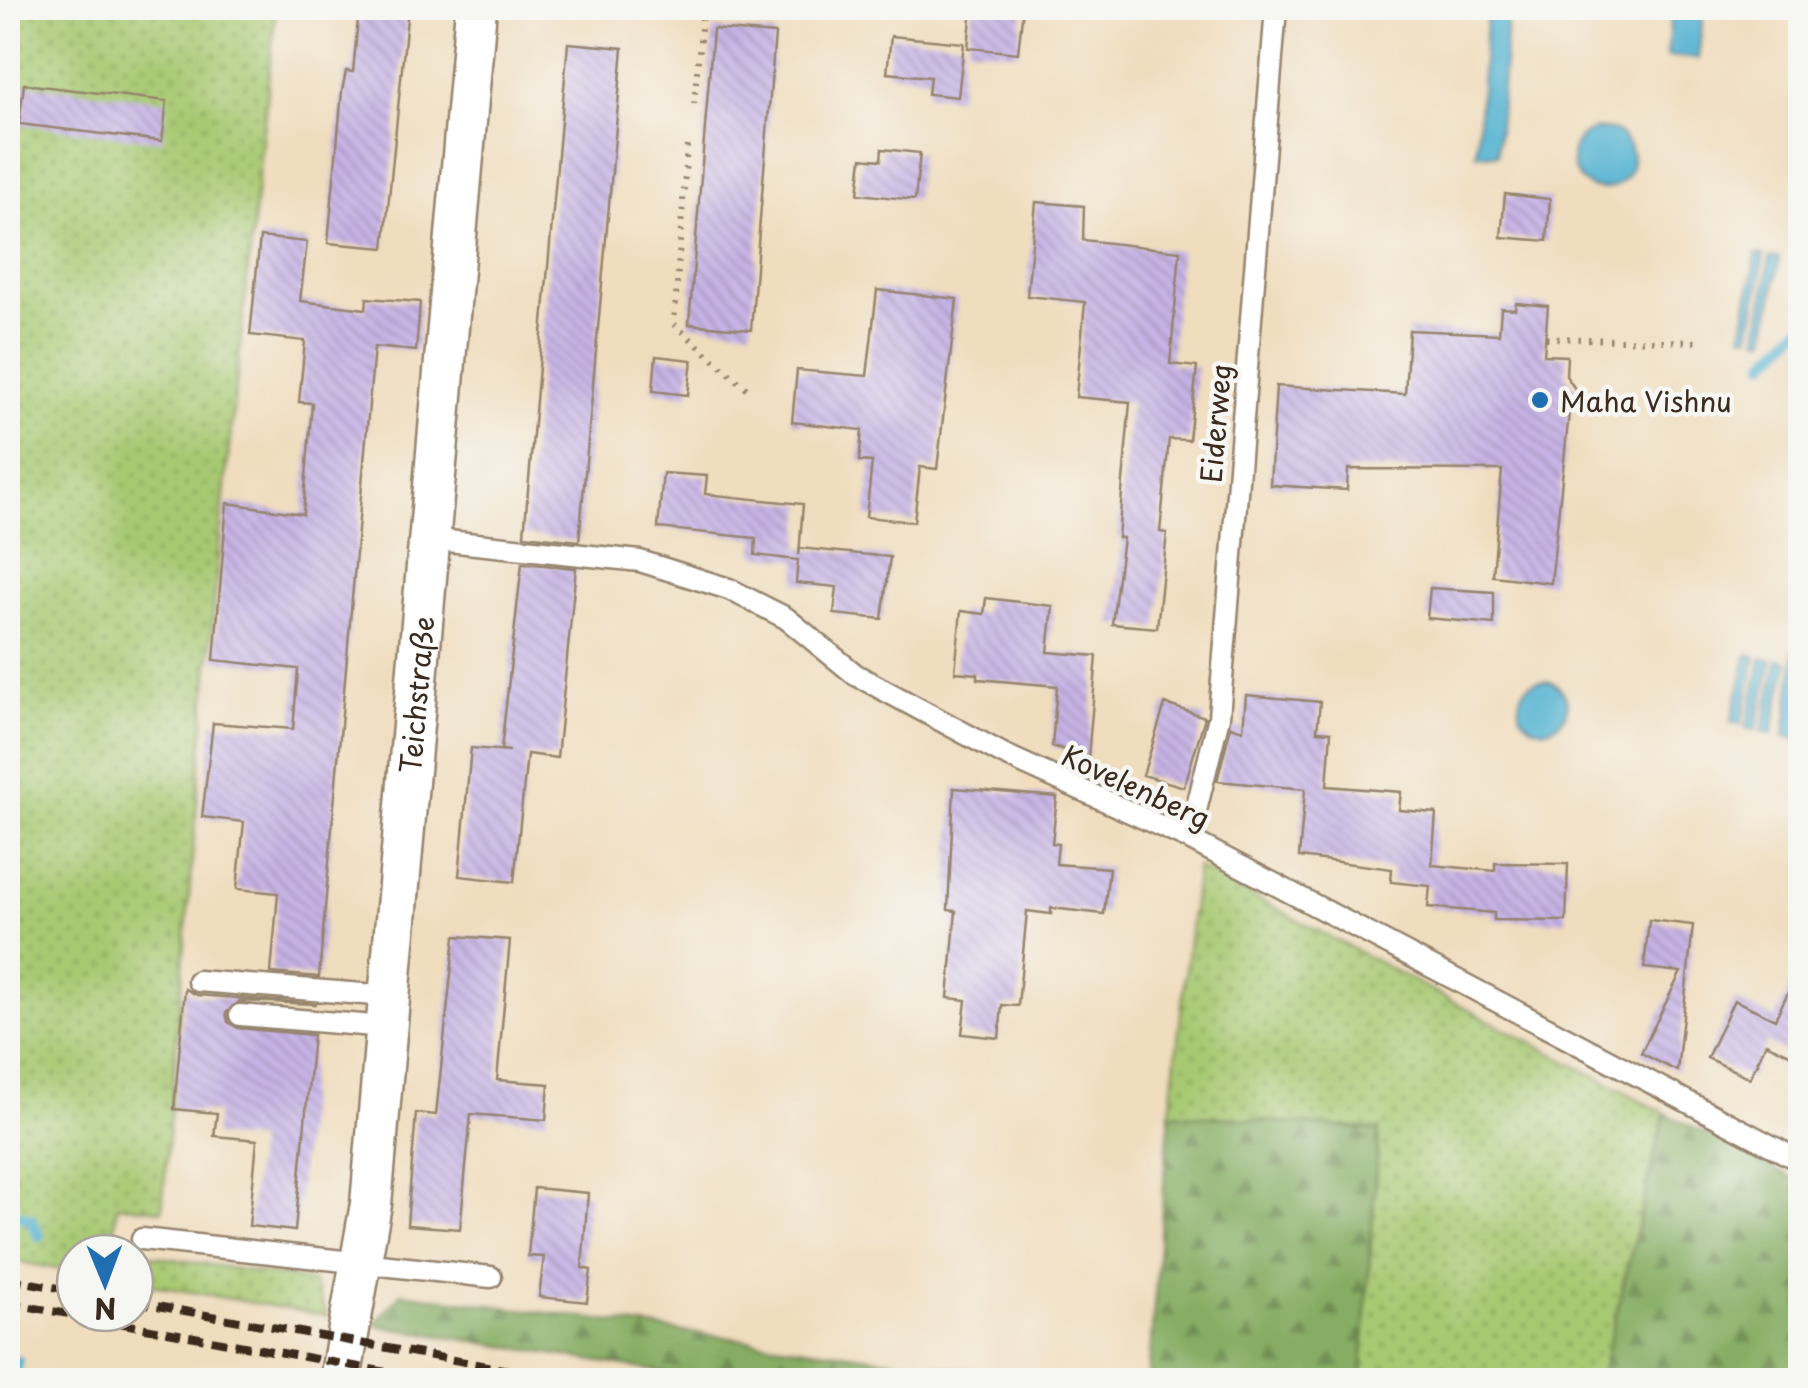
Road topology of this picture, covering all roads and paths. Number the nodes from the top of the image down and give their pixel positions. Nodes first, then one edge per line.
1 (476, 8) edge
2 (703, 8) edge
3 (1276, 8) edge
4 (694, 104) dead end
5 (687, 146) dead end
6 (1546, 338) dead end
7 (1698, 342) dead end
8 (748, 390) dead end
9 (428, 539) junction
10 (1189, 839) junction
11 (198, 981) dead end
12 (387, 1012) junction
13 (240, 1015) dead end
14 (1800, 1161) edge
15 (155, 1241) edge
16 (363, 1266) junction
17 (491, 1276) dead end
18 (340, 1380) edge

1 - 9 street, Teichstraße
2 - 4 path
3 - 10 lane, Eiderweg
5 - 8 path
6 - 7 path
9 - 10 lane, Kovelenberg
9 - 12 street, Teichstraße
10 - 14 lane, Kovelenberg
11 - 12 lane
12 - 13 lane
12 - 16 street, Teichstraße
15 - 16 lane
16 - 17 lane
16 - 18 street, Teichstraße

